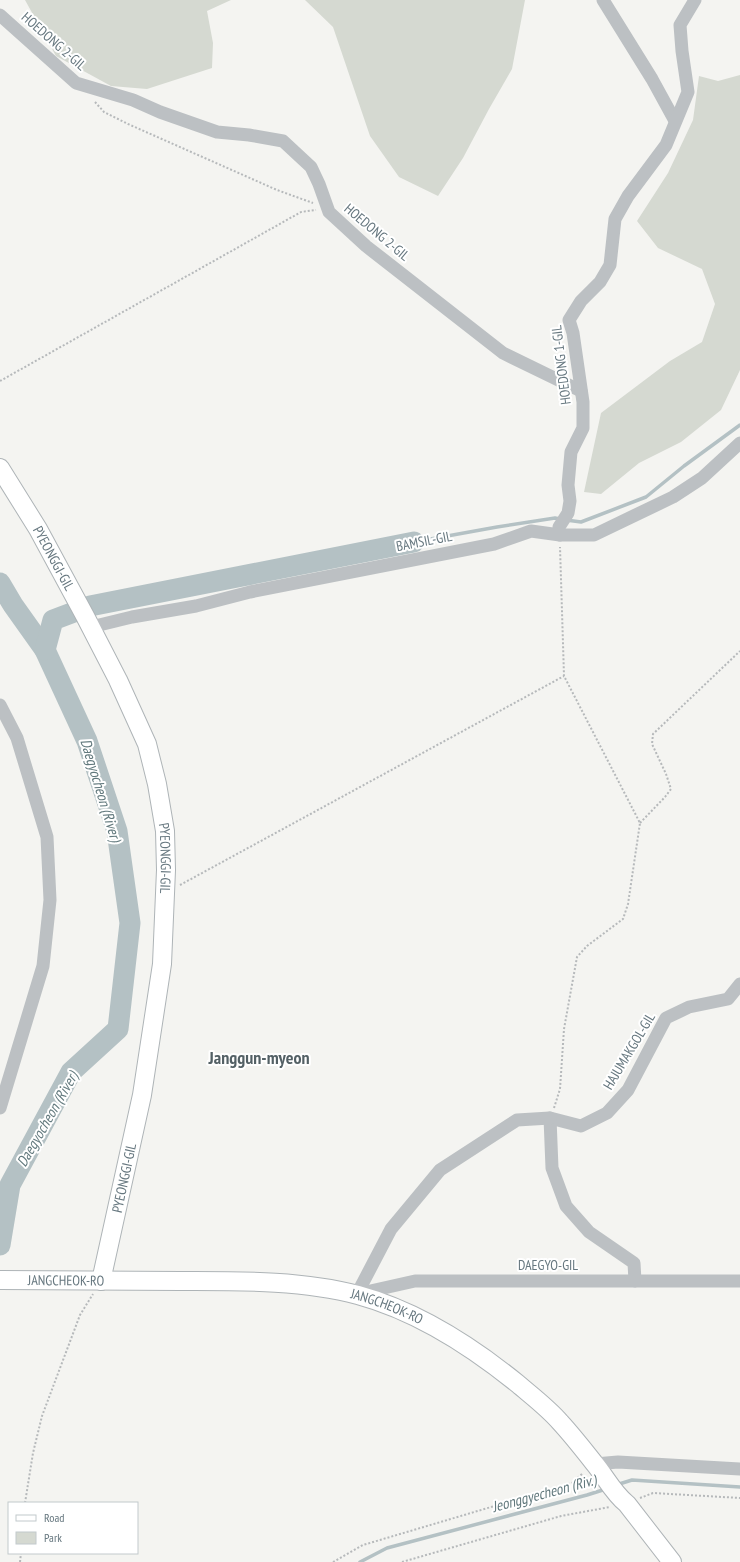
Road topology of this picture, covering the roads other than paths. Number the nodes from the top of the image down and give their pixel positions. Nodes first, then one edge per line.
1 (602, 0) edge
2 (695, 0) edge
3 (0, 16) edge
4 (676, 121) junction
5 (581, 391) junction
6 (740, 443) edge
7 (0, 468) edge
8 (559, 531) junction
9 (85, 615) junction
10 (0, 705) edge
11 (740, 984) edge
12 (0, 1108) edge
13 (550, 1118) junction
14 (0, 1280) edge
15 (101, 1281) junction
16 (635, 1281) junction
17 (740, 1281) edge
18 (356, 1294) junction
19 (599, 1469) junction
20 (740, 1469) edge
21 (672, 1562) edge

1 - 4 street
2 - 4 street, HOEDONG 1-GIL
3 - 5 street, HOEDONG 2-GIL
4 - 5 street, HOEDONG 1-GIL
5 - 8 street, HOEDONG 1-GIL
6 - 8 street, BAMSIL-GIL
7 - 9 main road, PYEONGGI-GIL
8 - 9 street, BAMSIL-GIL
9 - 15 main road, PYEONGGI-GIL
10 - 12 street
11 - 13 street, HAJUMAKGOL-GIL
13 - 16 street
13 - 18 street, HAJUMAKGOL-GIL
14 - 15 main road, JANGCHEOK-RO
15 - 18 main road, JANGCHEOK-RO
16 - 17 street, DAEGYO-GIL
16 - 18 street, DAEGYO-GIL
18 - 19 main road, JANGCHEOK-RO
19 - 20 street
19 - 21 main road, JANGCHEOK-RO

